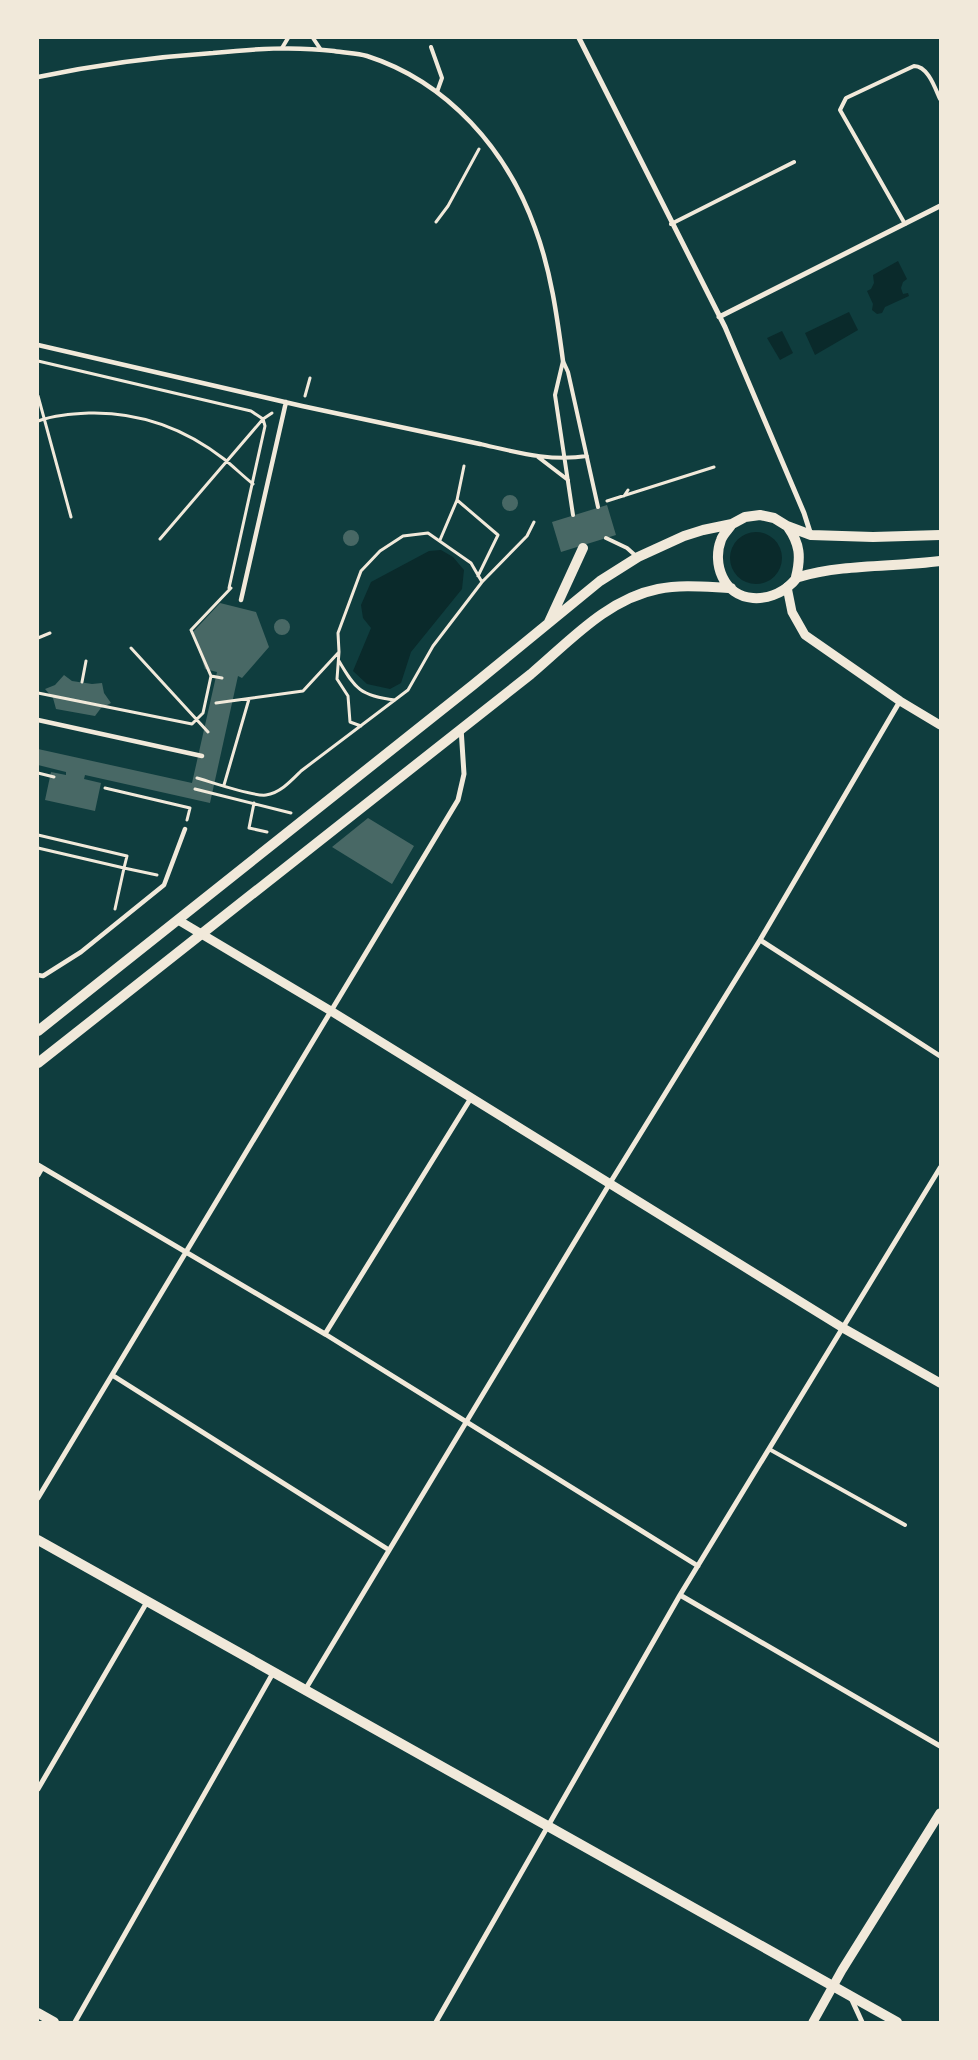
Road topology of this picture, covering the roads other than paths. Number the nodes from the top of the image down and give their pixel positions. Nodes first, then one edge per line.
1 (288, 38) edge
2 (313, 38) edge
3 (579, 38) edge
4 (430, 47) dead end
5 (282, 48) junction
6 (320, 50) junction
7 (38, 77) edge
8 (437, 92) junction
9 (940, 99) edge
10 (794, 162) dead end
11 (940, 206) edge
12 (671, 224) junction
13 (904, 224) junction
14 (720, 317) junction
15 (38, 345) edge
16 (563, 361) junction
17 (286, 402) junction
18 (480, 444) joint
19 (587, 456) junction
20 (538, 457) junction
21 (565, 459) junction
22 (568, 480) junction
23 (598, 507) dead end
24 (573, 515) dead end
25 (732, 524) junction
26 (787, 526) junction
27 (811, 535) junction
28 (940, 535) edge
29 (606, 538) dead end
30 (583, 547) dead end
31 (638, 557) junction
32 (940, 561) edge
33 (796, 577) junction
34 (787, 587) junction
35 (731, 588) junction
36 (241, 600) dead end
37 (548, 623) junction
38 (900, 701) junction
39 (38, 720) edge
40 (940, 725) edge
41 (461, 728) junction
42 (202, 756) dead end
43 (185, 829) dead end
44 (178, 920) junction
45 (200, 934) junction
46 (760, 940) junction
47 (38, 976) edge
48 (331, 1011) junction
49 (38, 1031) edge
50 (940, 1056) edge
51 (38, 1063) edge
52 (471, 1098) junction
53 (40, 1166) edge
54 (940, 1168) edge
55 (38, 1175) edge
56 (610, 1183) junction
57 (187, 1252) junction
58 (842, 1328) junction
59 (325, 1334) junction
60 (112, 1374) junction
61 (940, 1383) edge
62 (466, 1422) junction
63 (769, 1449) junction
64 (38, 1498) edge
65 (905, 1525) dead end
66 (38, 1540) edge
67 (389, 1550) junction
68 (698, 1566) junction
69 (680, 1595) junction
70 (147, 1602) junction
71 (273, 1673) junction
72 (305, 1690) junction
73 (940, 1746) edge
74 (38, 1789) edge
75 (940, 1815) edge
76 (548, 1827) junction
77 (832, 1987) junction
78 (850, 1997) junction
79 (38, 2013) edge
80 (54, 2022) edge
81 (75, 2022) edge
82 (436, 2022) edge
83 (813, 2022) edge
84 (862, 2022) edge
85 (897, 2022) edge

1 - 5 lane
2 - 6 lane
3 - 12 street
4 - 8 lane
5 - 6 street
5 - 7 street
6 - 8 street
8 - 16 street
9 - 13 lane
10 - 12 lane
11 - 13 street
12 - 14 street
13 - 14 street
14 - 27 street
15 - 17 street
16 - 19 lane
16 - 21 lane
17 - 18 street
17 - 36 street
18 - 20 lane
19 - 21 lane
19 - 23 lane
20 - 21 lane
20 - 22 lane
21 - 22 lane
22 - 24 lane
25 - 26 main road
25 - 31 main road
25 - 35 main road
26 - 27 main road
26 - 33 main road
27 - 28 main road
29 - 31 lane
30 - 37 main road
31 - 37 main road
32 - 33 main road
33 - 34 main road
34 - 35 main road
34 - 38 street
35 - 41 main road
37 - 44 main road
38 - 40 street
38 - 46 street
39 - 42 street
41 - 45 main road
41 - 48 street
43 - 47 street
44 - 45 street
44 - 49 main road
45 - 48 street
45 - 51 main road
46 - 50 street
46 - 56 street
48 - 52 street
48 - 57 street
52 - 56 street
52 - 59 street
53 - 55 street
53 - 57 street
54 - 58 street
56 - 58 street
56 - 62 street
57 - 59 street
57 - 60 street
58 - 61 street
58 - 63 street
59 - 62 street
60 - 64 street
60 - 67 street
62 - 67 street
62 - 68 street
63 - 65 lane
63 - 68 street
66 - 70 main road
67 - 72 street
68 - 69 street
69 - 73 street
69 - 76 street
70 - 71 main road
70 - 74 street
71 - 72 main road
71 - 81 street
72 - 76 main road
75 - 77 street
76 - 77 main road
76 - 82 street
77 - 78 main road
77 - 83 street
78 - 84 street
78 - 85 main road
79 - 80 main road

